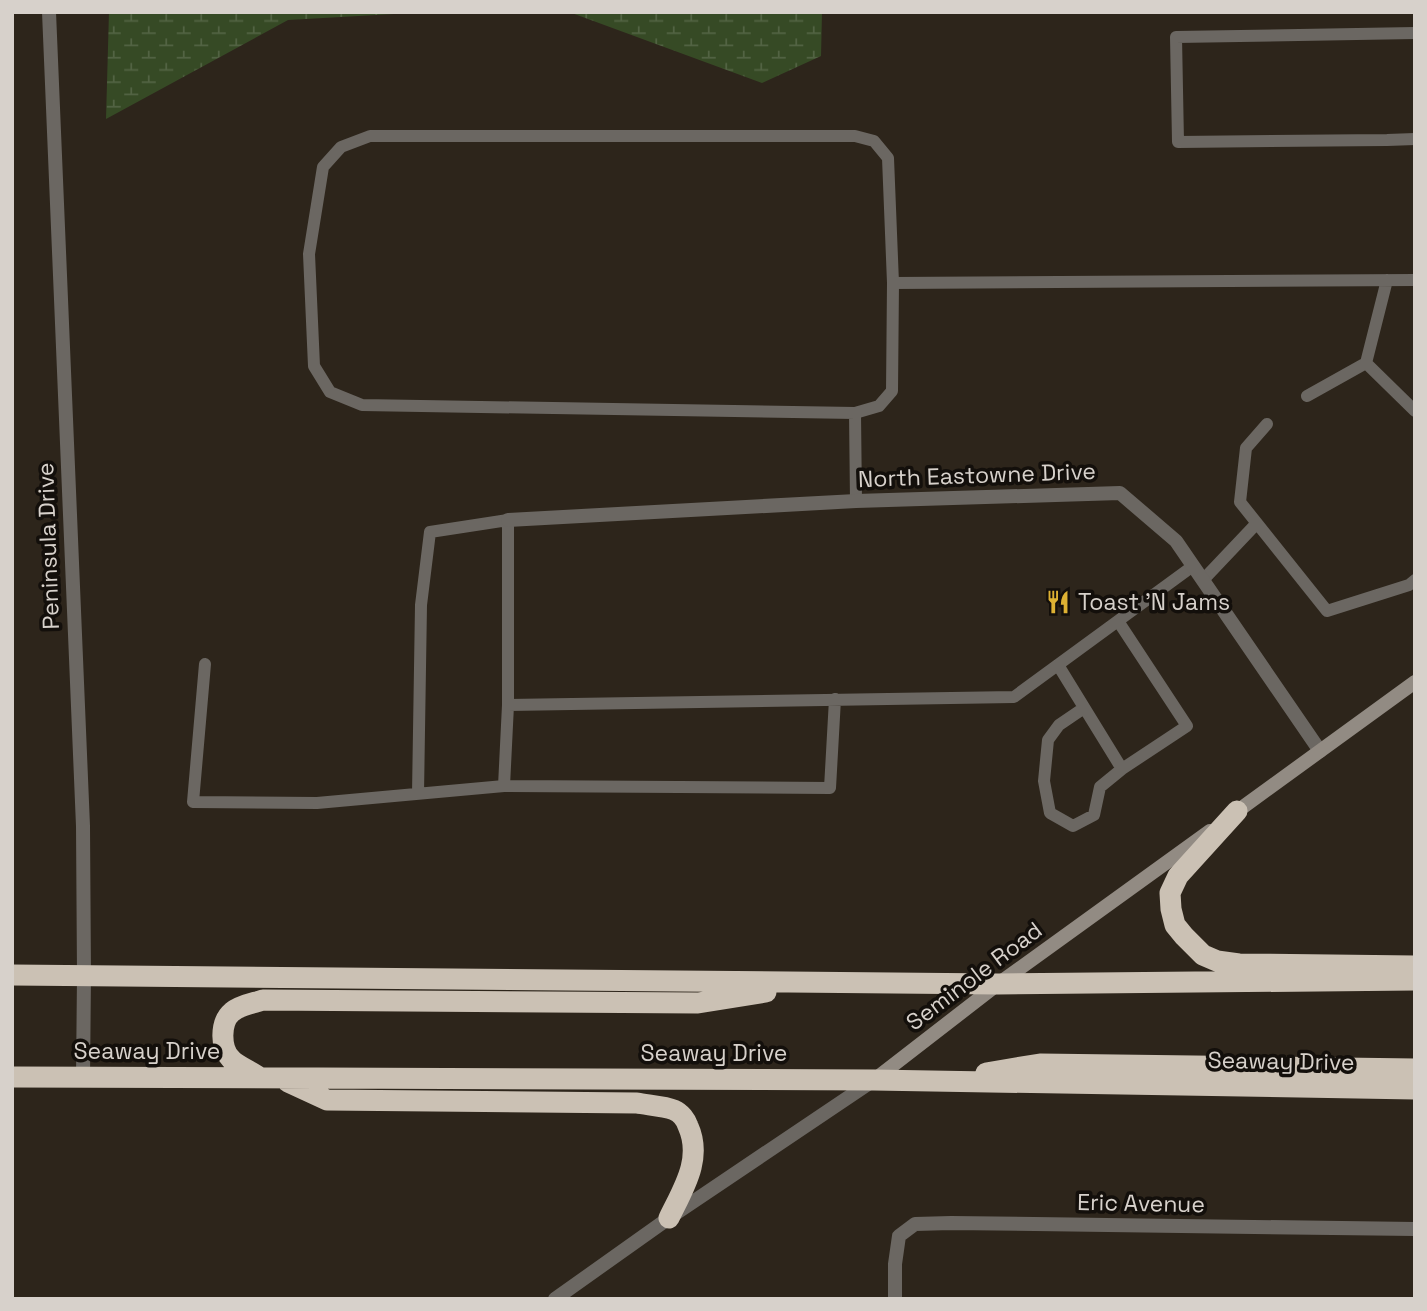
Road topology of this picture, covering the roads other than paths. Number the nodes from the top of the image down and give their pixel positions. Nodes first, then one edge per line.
1 (49, 12) edge
2 (1415, 33) edge
3 (1415, 138) edge
4 (1387, 280) junction
5 (1415, 280) edge
6 (893, 283) junction
7 (1366, 363) junction
8 (1307, 396) dead end
9 (1415, 411) edge
10 (855, 413) junction
11 (1267, 424) dead end
12 (856, 501) junction
13 (508, 520) junction
14 (1257, 523) junction
15 (1193, 566) junction
16 (1203, 580) junction
17 (1415, 580) edge
18 (1118, 621) junction
19 (205, 664) dead end
20 (1058, 665) junction
21 (1415, 682) edge
22 (835, 699) junction
23 (508, 705) junction
24 (1084, 708) junction
25 (1320, 751) junction
26 (1122, 769) junction
27 (504, 786) junction
28 (418, 794) junction
29 (1237, 811) junction
30 (1415, 966) edge
31 (12, 975) edge
32 (84, 976) junction
33 (1415, 980) edge
34 (824, 982) junction
35 (998, 984) junction
36 (1415, 1069) edge
37 (12, 1077) edge
38 (83, 1077) junction
39 (270, 1078) junction
40 (874, 1080) junction
41 (939, 1082) junction
42 (1415, 1089) edge
43 (669, 1218) junction
44 (1415, 1229) edge
45 (555, 1299) edge
46 (895, 1299) edge

1 - 32 street, Peninsula Drive
2 - 3 lane
4 - 5 lane
4 - 6 lane
4 - 7 lane
6 - 10 lane
6 - 10 lane
7 - 8 lane
7 - 9 lane
10 - 12 lane
11 - 14 lane
12 - 13 street, North Eastowne Drive
12 - 15 street, North Eastowne Drive
13 - 23 lane
13 - 28 lane
14 - 16 lane
14 - 17 lane
15 - 16 street, North Eastowne Drive
15 - 18 lane
16 - 25 street, North Eastowne Drive
18 - 20 lane
18 - 26 lane
19 - 28 lane
20 - 22 lane
20 - 24 lane
21 - 25 street, Seminole Road
22 - 23 lane
22 - 27 lane
23 - 27 lane
24 - 26 lane
24 - 26 lane
25 - 29 street, Seminole Road
27 - 28 lane
29 - 30 highway
29 - 35 street, Seminole Road
31 - 32 highway
32 - 34 highway
32 - 38 street, Peninsula Drive
33 - 35 highway
34 - 35 highway
34 - 39 highway
35 - 40 street, Seminole Road
36 - 41 highway
37 - 38 highway, Seaway Drive
38 - 39 highway, Seaway Drive
39 - 40 highway, Seaway Drive
39 - 43 highway
40 - 41 highway, Seaway Drive
40 - 43 street, Seminole Road
41 - 42 highway, Seaway Drive
43 - 45 street, Seminole Road
44 - 46 street, Eric Avenue

